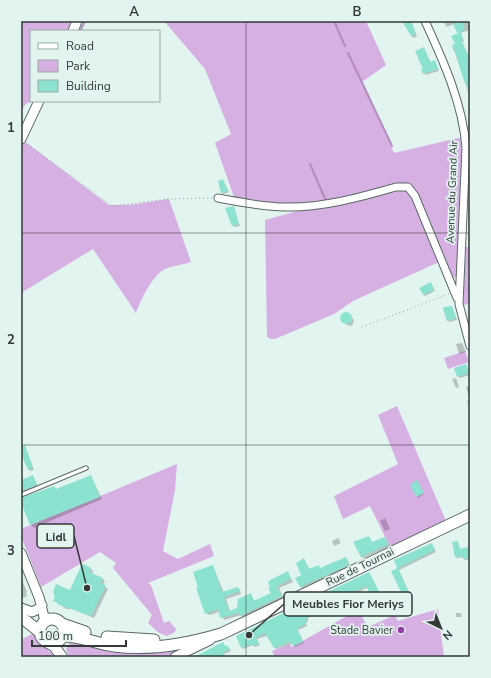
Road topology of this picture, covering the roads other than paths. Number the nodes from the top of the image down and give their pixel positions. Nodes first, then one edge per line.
1 (425, 21) edge
2 (39, 102) edge
3 (24, 141) edge
4 (218, 198) road end
5 (459, 304) junction
6 (470, 346) edge
7 (86, 468) dead end
8 (21, 495) edge
9 (470, 515) edge
10 (21, 553) edge
11 (40, 601) junction
12 (21, 608) edge
13 (21, 618) edge
14 (250, 620) junction
15 (49, 624) junction
16 (221, 634) junction
17 (63, 637) junction
18 (48, 643) junction
19 (157, 643) junction
20 (64, 657) edge
21 (175, 657) edge

1 - 5 street, Avenue du Grand Air
2 - 3 street
4 - 5 street
5 - 6 street, Avenue du Grand Air
7 - 8 lane
9 - 14 main road, Rue de Tournai
10 - 11 street
11 - 12 street
11 - 15 street
13 - 15 main road, Rue de Tournai
14 - 16 main road, Rue de Tournai
14 - 19 main road, Rue de Tournai
15 - 17 main road
15 - 18 main road
15 - 19 main road, Rue de Tournai
16 - 19 main road, Rue de Tournai
16 - 21 street, Rue de Tournai
17 - 18 main road
17 - 19 main road, Rue de Tournai
17 - 20 main road
18 - 20 main road

